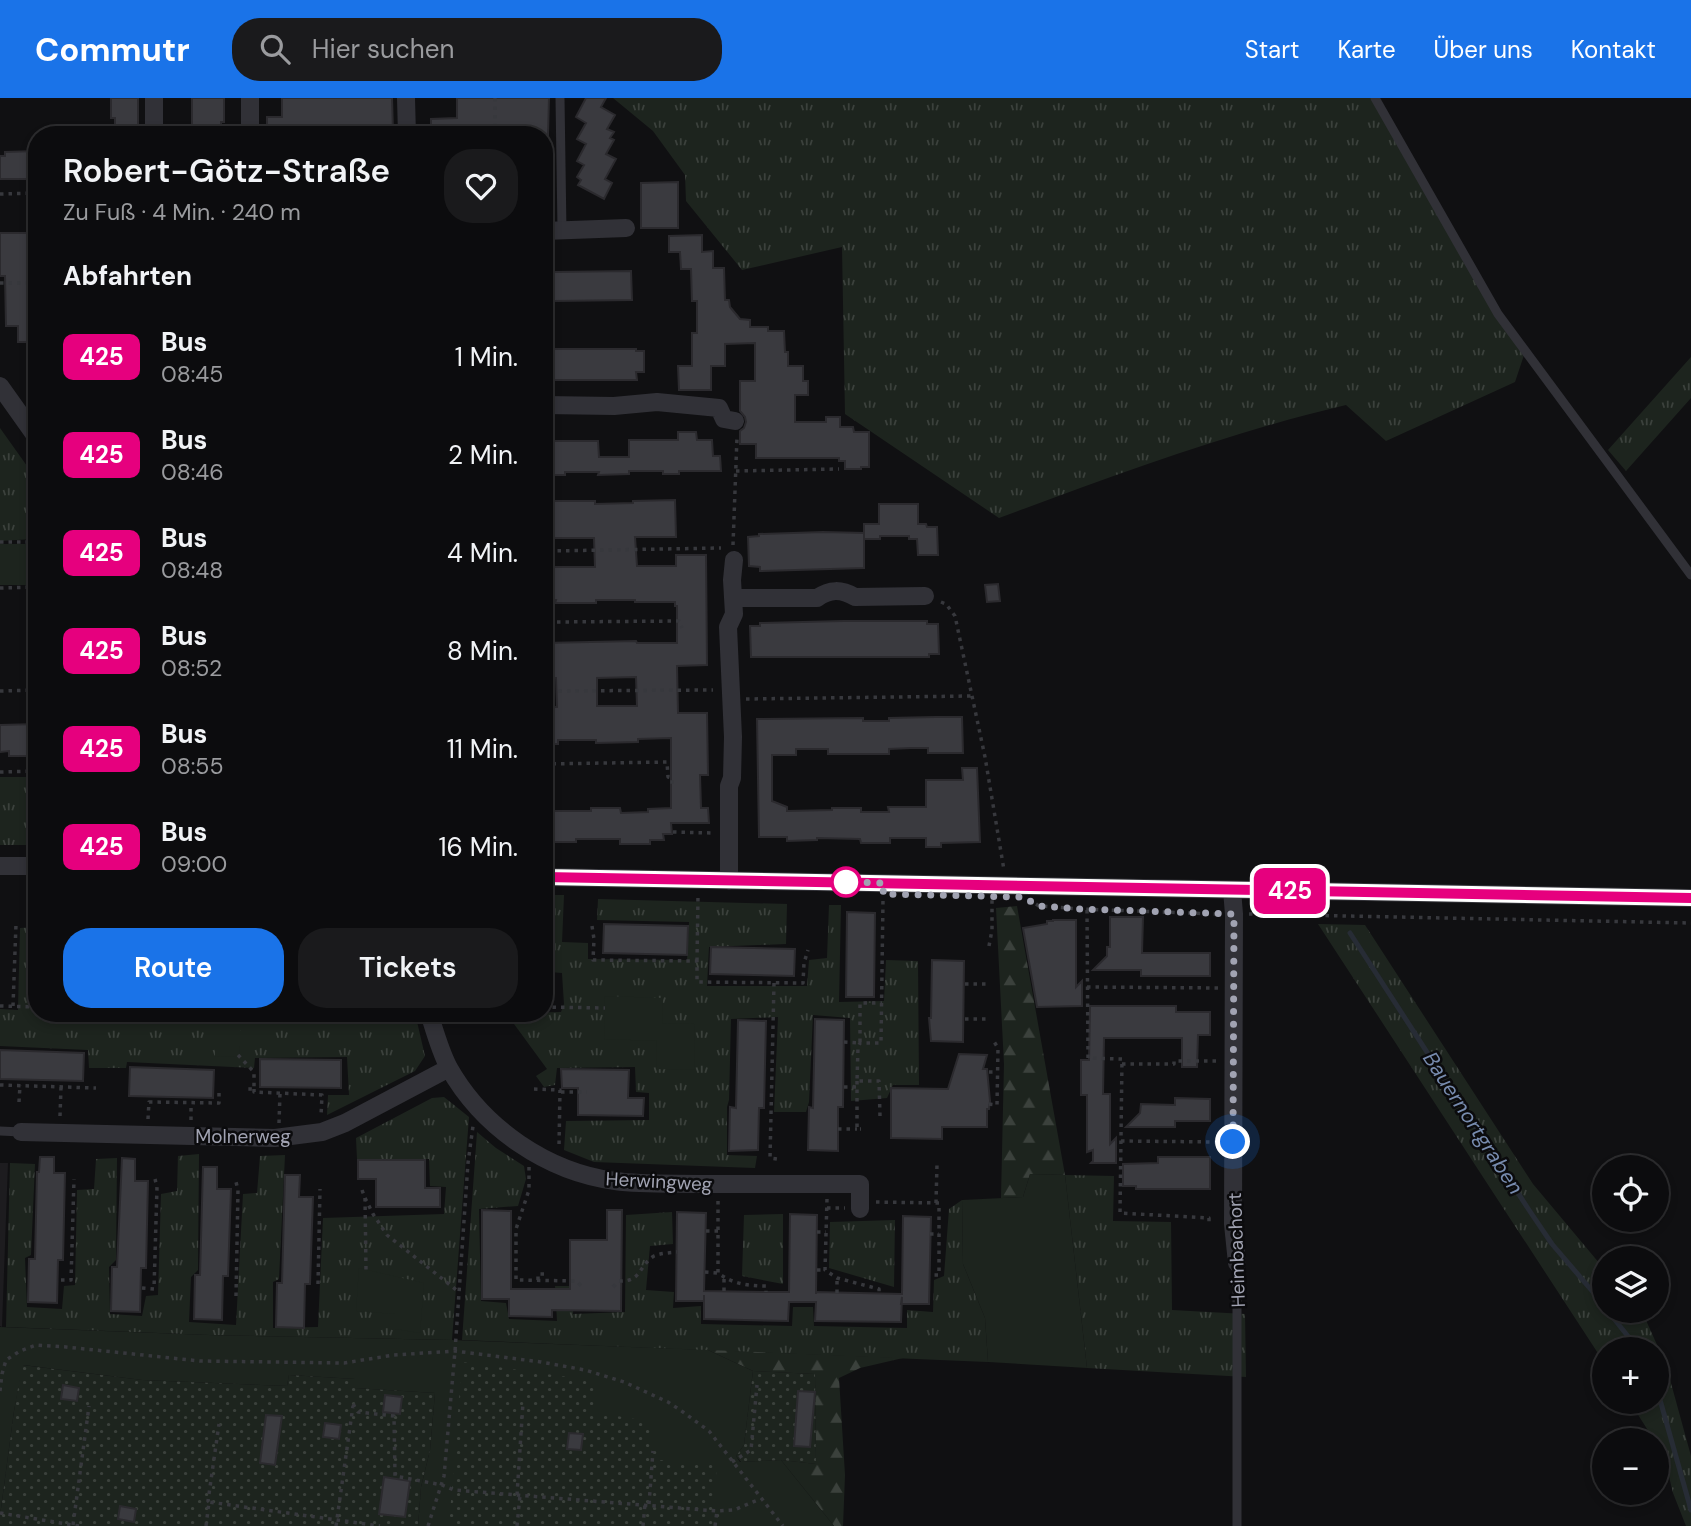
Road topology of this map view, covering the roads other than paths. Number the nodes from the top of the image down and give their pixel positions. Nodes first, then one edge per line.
1 (154, 98) edge
2 (250, 98) edge
3 (406, 98) edge
4 (560, 98) edge
5 (1375, 98) edge
6 (154, 126) edge
7 (250, 126) edge
8 (407, 126) edge
9 (626, 228) dead end
10 (553, 231) edge
11 (0, 386) edge
12 (553, 405) edge
13 (735, 421) road end
14 (28, 425) edge
15 (734, 559) dead end
16 (1691, 575) edge
17 (925, 596) road end
18 (733, 598) junction
19 (0, 866) edge
20 (28, 866) edge
21 (553, 877) edge
22 (729, 881) junction
23 (1232, 890) junction
24 (1691, 898) edge
25 (432, 1022) edge
26 (449, 1068) junction
27 (0, 1131) edge
28 (21, 1132) joint
29 (857, 1207) road end
30 (1237, 1263) joint
31 (1237, 1526) edge

1 - 6 street
2 - 7 street
3 - 8 street
4 - 10 lane
5 - 16 lane
9 - 10 street
11 - 14 street
12 - 13 street
15 - 18 street
17 - 18 street
18 - 22 street
19 - 20 street
21 - 22 street
22 - 23 street
23 - 24 street
23 - 30 street, Heimbachort
25 - 26 street, Herwingweg
26 - 28 street, Molnerweg
26 - 29 street, Herwingweg
27 - 28 lane
30 - 31 lane, Heimbachort

